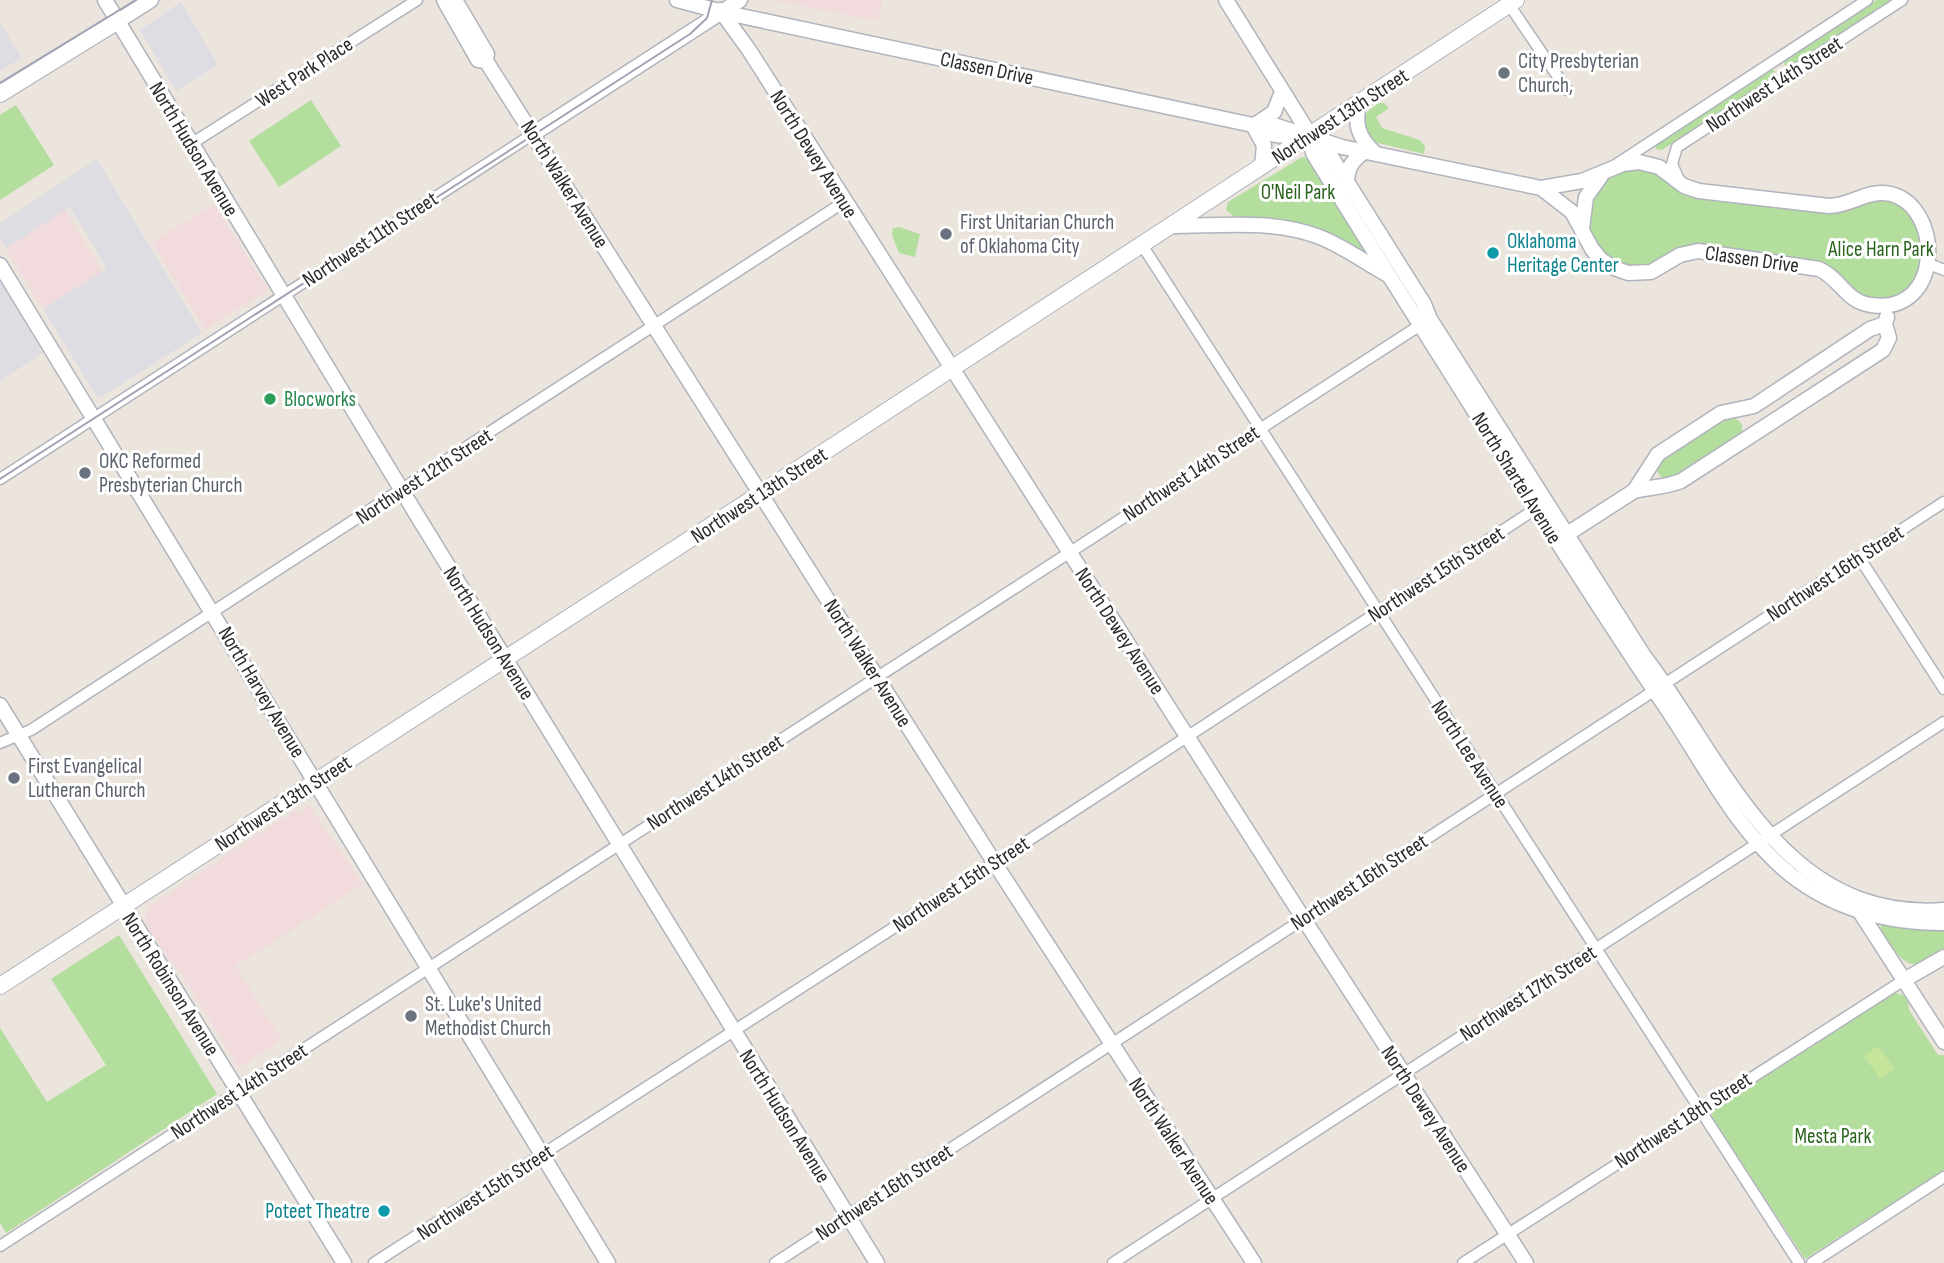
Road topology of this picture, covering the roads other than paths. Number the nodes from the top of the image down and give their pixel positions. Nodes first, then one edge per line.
1 (105, 0) edge
2 (151, 0) edge
3 (416, 0) edge
4 (444, 0) edge
5 (456, 0) edge
6 (677, 0) edge
7 (700, 0) edge
8 (740, 0) edge
9 (1226, 0) edge
10 (1867, 0) edge
11 (1902, 0) edge
12 (1511, 2) edge
13 (718, 6) edge
14 (118, 21) junction
15 (486, 61) junction
16 (1774, 61) junction
17 (1785, 78) junction
18 (1567, 90) dead end
19 (1282, 92) junction
20 (0, 94) edge
21 (1360, 103) junction
22 (1253, 125) junction
23 (533, 134) junction
24 (1315, 137) junction
25 (191, 144) junction
26 (1370, 152) junction
27 (1262, 167) junction
28 (1608, 171) junction
29 (1680, 183) junction
30 (1347, 184) junction
31 (1541, 187) junction
32 (844, 202) junction
33 (1171, 226) junction
34 (1582, 229) junction
35 (1142, 245) junction
36 (0, 265) edge
37 (1939, 268) edge
38 (1389, 276) junction
39 (1409, 281) junction
40 (283, 295) junction
41 (1888, 306) junction
42 (1425, 322) junction
43 (1885, 324) junction
44 (654, 326) junction
45 (952, 369) junction
46 (1741, 410) junction
47 (94, 417) junction
48 (1259, 429) junction
49 (1755, 433) junction
50 (0, 479) edge
51 (402, 490) junction
52 (1634, 491) junction
53 (761, 494) junction
54 (1944, 502) edge
55 (1542, 505) junction
56 (1562, 538) junction
57 (1069, 552) junction
58 (1859, 557) junction
59 (213, 612) junction
60 (1378, 612) junction
61 (506, 659) junction
62 (877, 677) junction
63 (1659, 687) junction
64 (1944, 689) edge
65 (0, 705) edge
66 (1944, 722) edge
67 (18, 734) junction
68 (1187, 736) junction
69 (0, 743) edge
70 (316, 782) junction
71 (1495, 793) junction
72 (1764, 839) junction
73 (619, 845) junction
74 (995, 863) junction
75 (1850, 896) junction
76 (123, 906) junction
77 (1944, 910) edge
78 (1860, 912) junction
79 (1303, 918) junction
80 (1944, 923) edge
81 (1596, 949) junction
82 (1944, 957) edge
83 (428, 968) junction
84 (1904, 980) junction
85 (0, 986) edge
86 (733, 1031) junction
87 (1944, 1042) edge
88 (1111, 1044) junction
89 (1403, 1074) junction
90 (237, 1091) junction
91 (1699, 1109) junction
92 (542, 1155) junction
93 (1944, 1177) edge
94 (1212, 1199) junction
95 (847, 1216) junction
96 (1507, 1234) junction
97 (0, 1246) edge
98 (343, 1263) edge
99 (374, 1263) edge
100 (608, 1263) edge
101 (775, 1263) edge
102 (877, 1263) edge
103 (1113, 1263) edge
104 (1254, 1263) edge
105 (1463, 1263) edge
106 (1526, 1263) edge
107 (1799, 1263) edge
108 (1812, 1263) edge

1 - 14 street, North Hudson Avenue
2 - 14 street
3 - 25 street, West Park Place
4 - 15 street, North Walker Avenue
5 - 15 street, North Walker Avenue
6 - 13 street, Classen Drive
7 - 13 street, Classen Drive
8 - 13 street, Northwest 11th Street
9 - 19 street, North Shartel Avenue
10 - 16 street, Northwest 14th Street
11 - 17 street, Northwest 14th Street
12 - 18 street
12 - 21 main road, Northwest 13th Street
13 - 22 street, Classen Drive
13 - 23 street, Northwest 11th Street
13 - 32 street, North Dewey Avenue
14 - 20 main road
14 - 25 street, North Hudson Avenue
15 - 23 street, North Walker Avenue
16 - 17 street
16 - 28 street, Northwest 14th Street
17 - 29 street, Northwest 14th Street
19 - 22 street
19 - 24 street, North Shartel Avenue
21 - 24 main road, Northwest 13th Street
21 - 26 street
22 - 24 street, Classen Drive
22 - 27 street
23 - 40 street, Northwest 11th Street
23 - 44 street, North Walker Avenue
24 - 26 street, Classen Drive
24 - 27 main road, Northwest 13th Street
24 - 30 street, North Shartel Avenue
24 - 38 street, North Shartel Avenue
25 - 40 street, North Hudson Avenue
26 - 30 street
26 - 31 street, Classen Drive
27 - 33 main road, Northwest 13th Street
28 - 29 street, Classen Drive
28 - 31 street, Classen Drive
28 - 34 street
29 - 37 street, Classen Drive
30 - 39 street, North Shartel Avenue
31 - 34 street, Classen Drive
32 - 44 street, Northwest 12th Street
32 - 45 street, North Dewey Avenue
33 - 35 main road, Northwest 13th Street
33 - 38 street
34 - 41 street, Classen Drive
35 - 45 main road, Northwest 13th Street
35 - 48 street, North Lee Avenue
36 - 47 street, North Harvey Avenue
37 - 41 street, Classen Drive
38 - 39 street
38 - 42 street, North Shartel Avenue
39 - 42 street, North Shartel Avenue
40 - 47 street, Northwest 11th Street
40 - 51 street, North Hudson Avenue
41 - 43 street
42 - 48 street, Northwest 14th Street
42 - 55 street, North Shartel Avenue
43 - 46 street
43 - 49 street
44 - 51 street, Northwest 12th Street
44 - 53 street, North Walker Avenue
45 - 53 main road, Northwest 13th Street
45 - 57 street, North Dewey Avenue
46 - 49 street
46 - 52 street
47 - 50 street, Northwest 11th Street
47 - 59 street, North Harvey Avenue
48 - 57 street, Northwest 14th Street
48 - 60 street, North Lee Avenue
49 - 52 street
51 - 59 street, Northwest 12th Street
51 - 61 street, North Hudson Avenue
52 - 56 street
53 - 61 main road, Northwest 13th Street
53 - 62 street, North Walker Avenue
54 - 58 street, Northwest 16th Street
55 - 56 street, North Shartel Avenue
55 - 60 street, Northwest 15th Street
56 - 63 street, North Shartel Avenue
57 - 62 street, Northwest 14th Street
57 - 68 street, North Dewey Avenue
58 - 63 street, Northwest 16th Street
58 - 64 street
59 - 67 street, Northwest 12th Street
59 - 70 street, North Harvey Avenue
60 - 68 street, Northwest 15th Street
60 - 71 street, North Lee Avenue
61 - 70 main road, Northwest 13th Street
61 - 73 street, North Hudson Avenue
62 - 73 street, Northwest 14th Street
62 - 74 street, North Walker Avenue
63 - 71 street, Northwest 16th Street
63 - 72 street, North Shartel Avenue
65 - 67 street, North Robinson Avenue
66 - 72 street, Northwest 17th Street
67 - 69 street, Northwest 12th Street
67 - 76 street, North Robinson Avenue
68 - 74 street, Northwest 15th Street
68 - 79 street, North Dewey Avenue
70 - 76 main road, Northwest 13th Street
70 - 83 street, North Harvey Avenue
71 - 79 street, Northwest 16th Street
71 - 81 street, North Lee Avenue
72 - 75 street, North Shartel Avenue
72 - 78 street, North Shartel Avenue
72 - 81 street, Northwest 17th Street
73 - 83 street, Northwest 14th Street
73 - 86 street, North Hudson Avenue
74 - 86 street, Northwest 15th Street
74 - 88 street, North Walker Avenue
75 - 77 street
75 - 78 street, North Shartel Avenue
76 - 85 main road, Northwest 13th Street
76 - 90 street, North Robinson Avenue
78 - 80 street
78 - 84 street, North Shartel Avenue
79 - 88 street, Northwest 16th Street
79 - 89 street, North Dewey Avenue
81 - 89 street, Northwest 17th Street
81 - 91 street, North Lee Avenue
82 - 84 street
83 - 90 street, Northwest 14th Street
83 - 92 street, North Harvey Avenue
84 - 87 street, North Shartel Avenue
84 - 91 street, Northwest 18th Street
86 - 92 street, Northwest 15th Street
86 - 95 street, North Hudson Avenue
88 - 94 street, North Walker Avenue
88 - 95 street, Northwest 16th Street
89 - 94 street, Northwest 17th Street
89 - 96 street, North Dewey Avenue
90 - 97 street, Northwest 14th Street
90 - 98 street, North Robinson Avenue
91 - 96 street, Northwest 18th Street
91 - 107 street, North Lee Avenue
92 - 99 street, Northwest 15th Street
92 - 100 street, North Harvey Avenue
93 - 108 street
94 - 103 street, Northwest 17th Street
94 - 104 street, North Walker Avenue
95 - 101 street, Northwest 16th Street
95 - 102 street, North Hudson Avenue
96 - 105 street, Northwest 18th Street
96 - 106 street, North Dewey Avenue

